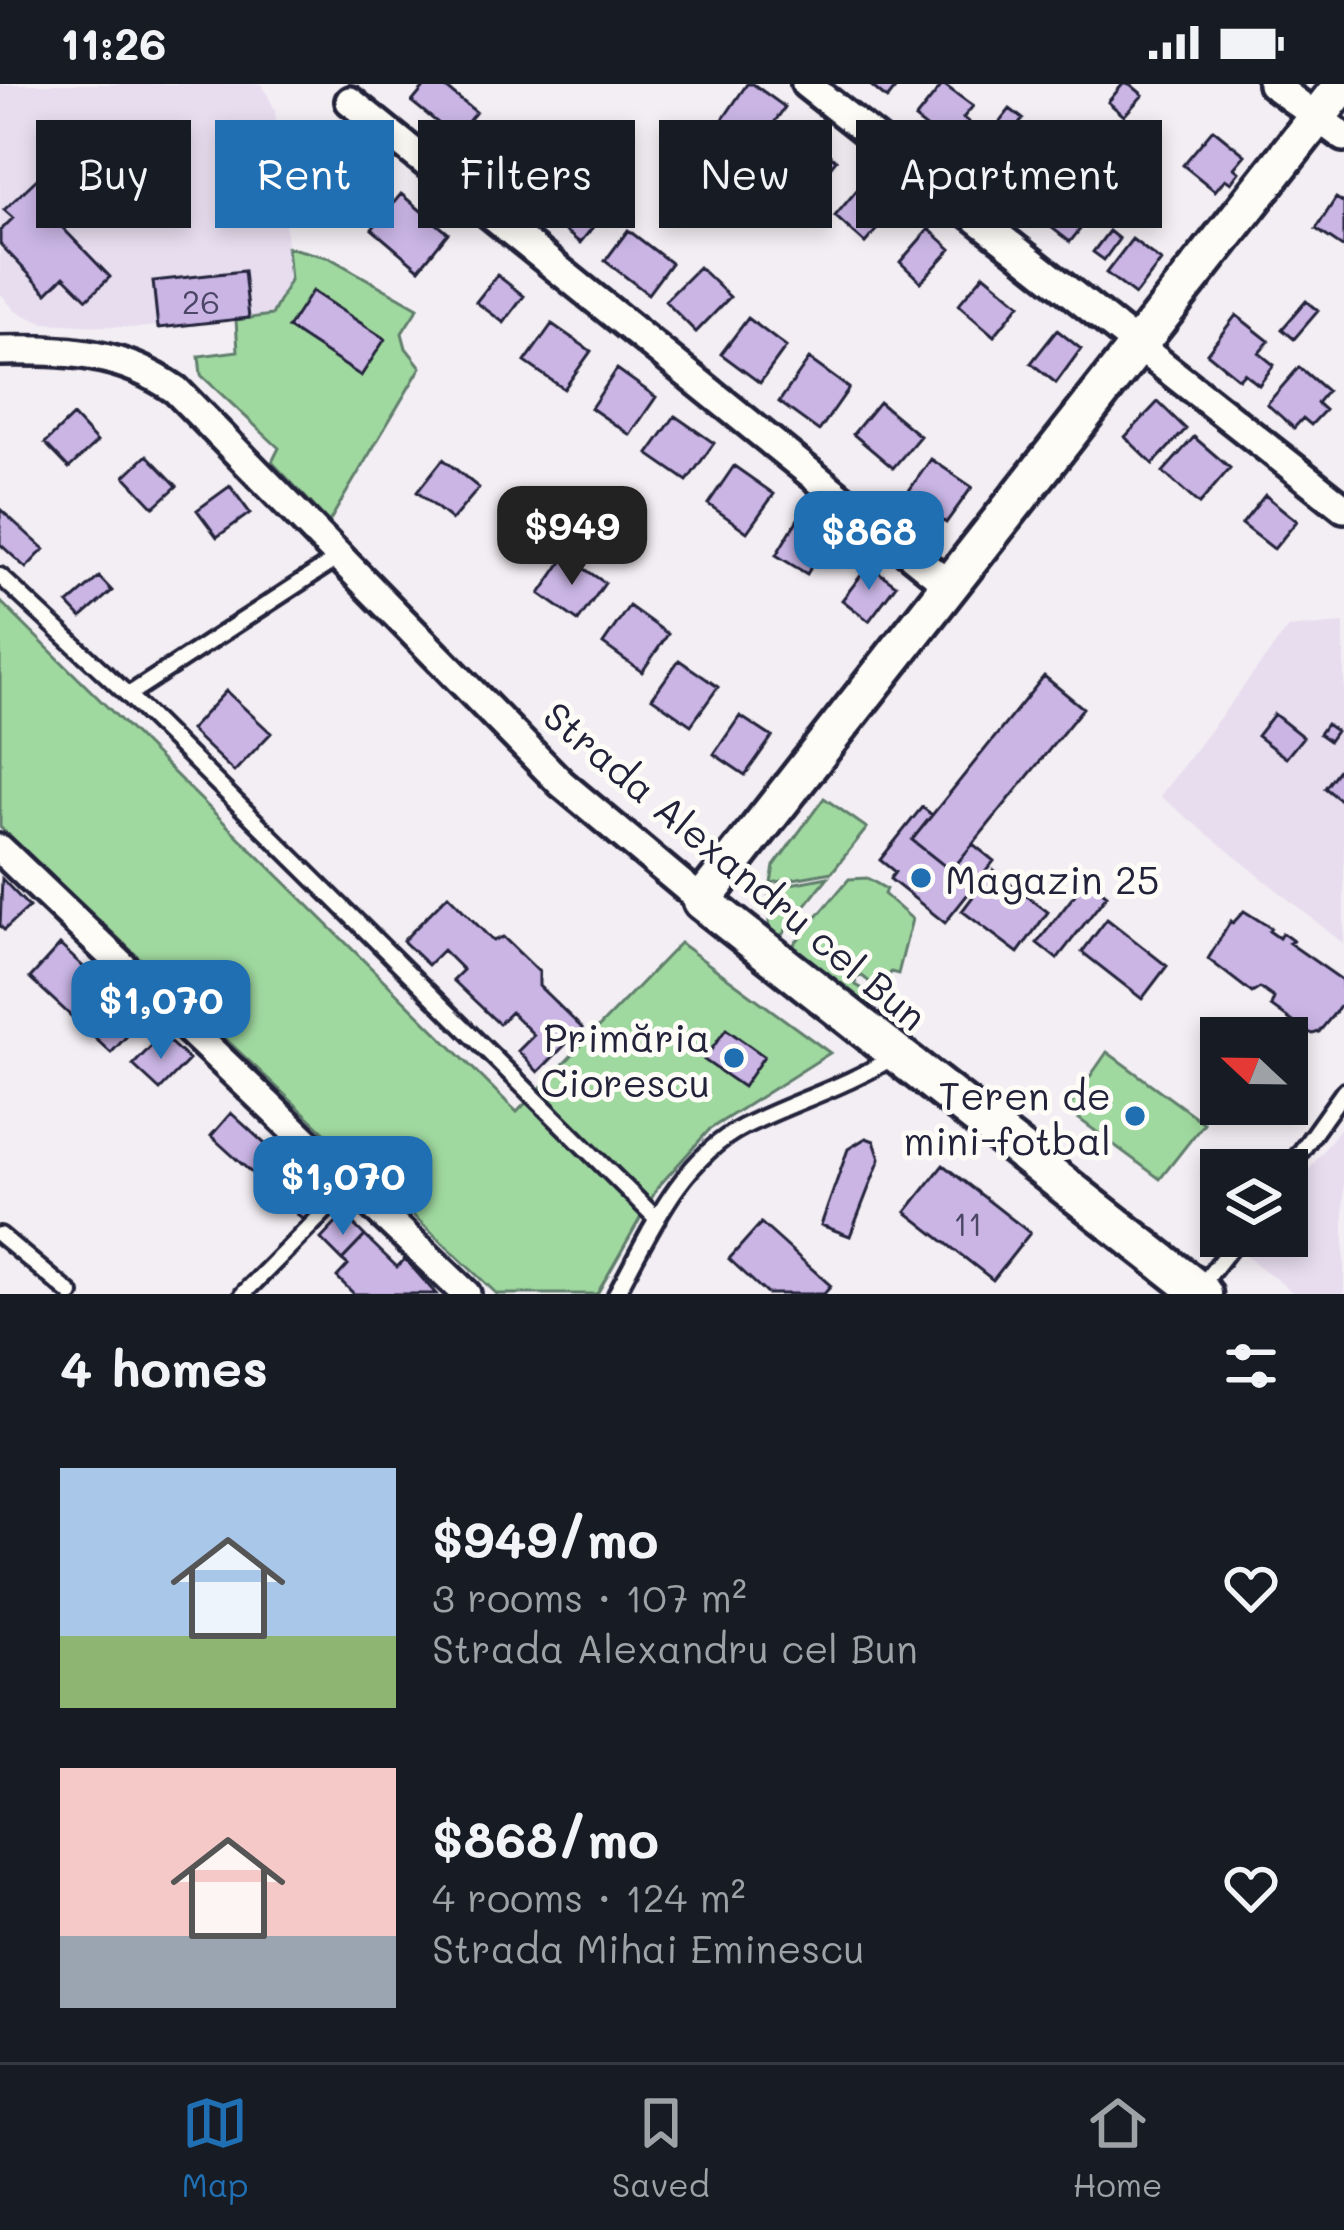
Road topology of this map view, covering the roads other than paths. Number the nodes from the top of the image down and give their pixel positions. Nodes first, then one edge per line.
1 (806, 84) edge
2 (1272, 84) edge
3 (1343, 84) edge
4 (350, 101) dead end
5 (1330, 127) edge
6 (1136, 346) junction
7 (1, 348) edge
8 (1344, 508) edge
9 (341, 556) junction
10 (0, 576) edge
11 (950, 586) junction
12 (128, 695) junction
13 (0, 850) edge
14 (702, 901) junction
15 (896, 1054) junction
16 (1344, 1091) edge
17 (1303, 1149) edge
18 (351, 1185) junction
19 (657, 1219) junction
20 (0, 1235) edge
21 (1225, 1257) edge
22 (1200, 1292) edge
23 (71, 1294) edge
24 (243, 1294) edge
25 (466, 1294) edge
26 (616, 1294) edge

1 - 6 street
2 - 5 street
3 - 5 street
4 - 11 street
5 - 6 street
6 - 8 street
6 - 11 street
7 - 9 street, Strada Alexandru cel Bun
9 - 12 lane
9 - 14 street, Strada Alexandru cel Bun
10 - 12 lane
11 - 14 street
12 - 19 lane
13 - 18 street
14 - 15 street, Strada Alexandru cel Bun
15 - 19 lane
15 - 22 street, Strada Alexandru cel Bun
16 - 17 lane
18 - 24 lane
18 - 25 street
19 - 26 lane
20 - 23 lane
21 - 22 lane

